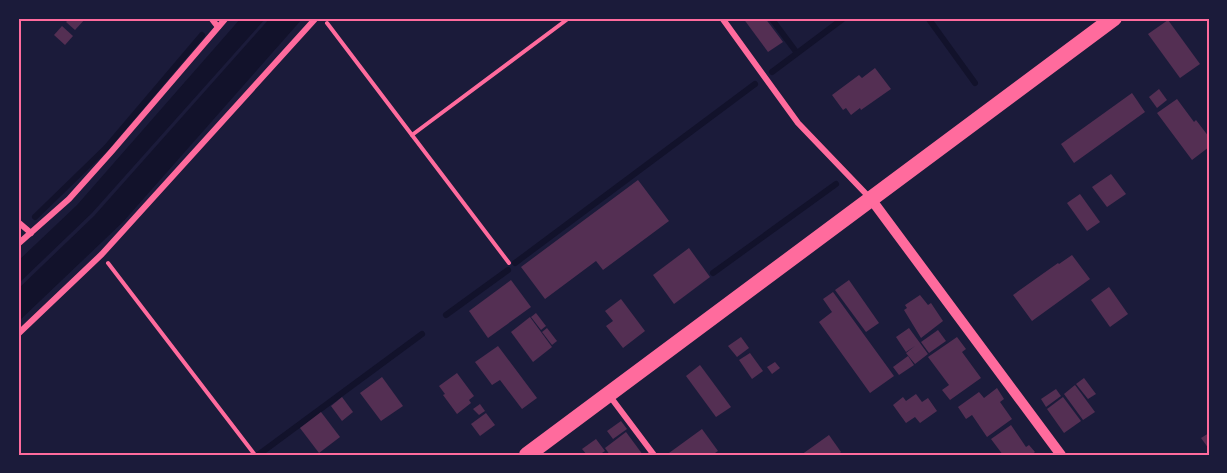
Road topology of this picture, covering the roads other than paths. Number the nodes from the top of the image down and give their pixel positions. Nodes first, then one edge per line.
1 (211, 18) edge
2 (226, 18) edge
3 (316, 18) edge
4 (722, 18) edge
5 (1114, 18) edge
6 (218, 27) junction
7 (871, 199) junction
8 (18, 222) edge
9 (31, 233) junction
10 (18, 244) edge
11 (18, 333) edge
12 (609, 394) junction
13 (526, 455) edge
14 (654, 455) edge
15 (1062, 455) edge

1 - 6 street
2 - 6 street
3 - 11 street
4 - 7 street
5 - 7 highway
6 - 9 street
7 - 12 highway
7 - 15 street
8 - 9 street
9 - 10 street
12 - 13 highway
12 - 14 street

